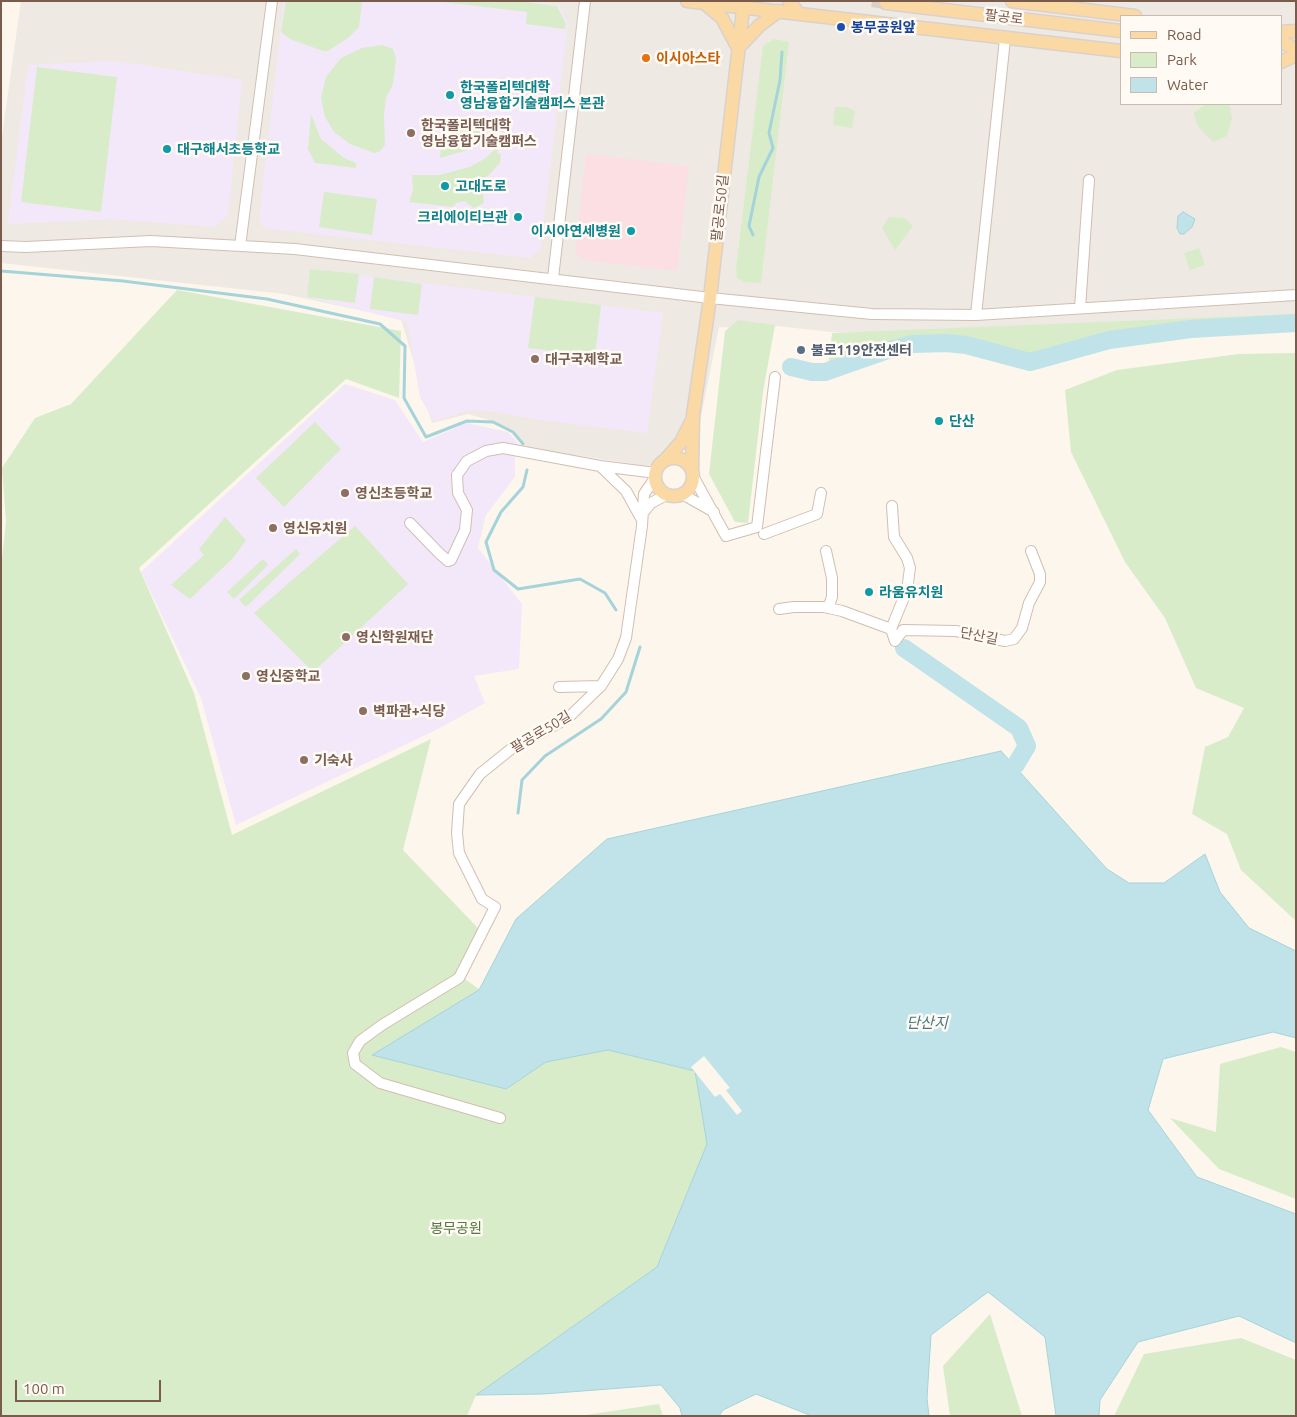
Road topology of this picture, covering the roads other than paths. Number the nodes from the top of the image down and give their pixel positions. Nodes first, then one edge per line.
1 (272, 1) edge
2 (585, 1) edge
3 (687, 1) edge
4 (789, 1) edge
5 (1012, 1) edge
6 (704, 3) junction
7 (886, 3) dead end
8 (743, 4) edge
9 (779, 11) junction
10 (799, 14) junction
11 (1127, 15) edge
12 (1120, 31) edge
13 (1296, 31) edge
14 (1282, 32) edge
15 (1005, 39) junction
16 (1282, 42) edge
17 (738, 48) junction
18 (1120, 51) edge
19 (1282, 51) edge
20 (1296, 52) edge
21 (1282, 61) edge
22 (1089, 180) dead end
23 (1, 246) edge
24 (240, 246) junction
25 (553, 278) junction
26 (1296, 295) edge
27 (710, 298) junction
28 (1080, 308) junction
29 (976, 315) junction
30 (775, 377) dead end
31 (693, 415) junction
32 (666, 459) junction
33 (600, 466) junction
34 (692, 473) junction
35 (655, 476) junction
36 (821, 493) dead end
37 (682, 494) junction
38 (666, 495) junction
39 (892, 506) dead end
40 (714, 512) junction
41 (642, 517) junction
42 (410, 523) dead end
43 (764, 534) dead end
44 (1031, 550) dead end
45 (826, 552) dead end
46 (828, 608) junction
47 (779, 610) dead end
48 (890, 629) junction
49 (601, 686) junction
50 (559, 687) dead end
51 (500, 1118) dead end

1 - 24 street
2 - 25 street
3 - 6 main road
4 - 10 main road
5 - 11 main road
6 - 8 main road
6 - 17 main road
7 - 12 main road, 팔공로
8 - 9 main road
8 - 17 main road, 팔공로50길
9 - 10 main road
9 - 17 main road
10 - 15 main road
13 - 14 main road
15 - 18 main road
15 - 29 street
16 - 20 main road
17 - 27 main road, 팔공로50길
19 - 20 main road
20 - 21 main road
22 - 28 street
23 - 24 street
24 - 25 street
25 - 27 street
26 - 28 street
27 - 29 street
27 - 31 main road, 팔공로50길
28 - 29 street
30 - 40 street
31 - 32 main road
31 - 34 main road
32 - 34 main road
32 - 35 main road
33 - 35 street
33 - 41 street
33 - 42 street
34 - 37 main road
34 - 40 street
35 - 38 main road
35 - 41 street, 팔공로50길
36 - 43 street
37 - 38 main road
37 - 40 street
38 - 41 street
39 - 48 street
41 - 49 street, 팔공로50길
44 - 48 street, 단산길
45 - 46 street
46 - 47 street, 단산길
46 - 48 street, 단산길
49 - 50 street
49 - 51 street, 팔공로50길

